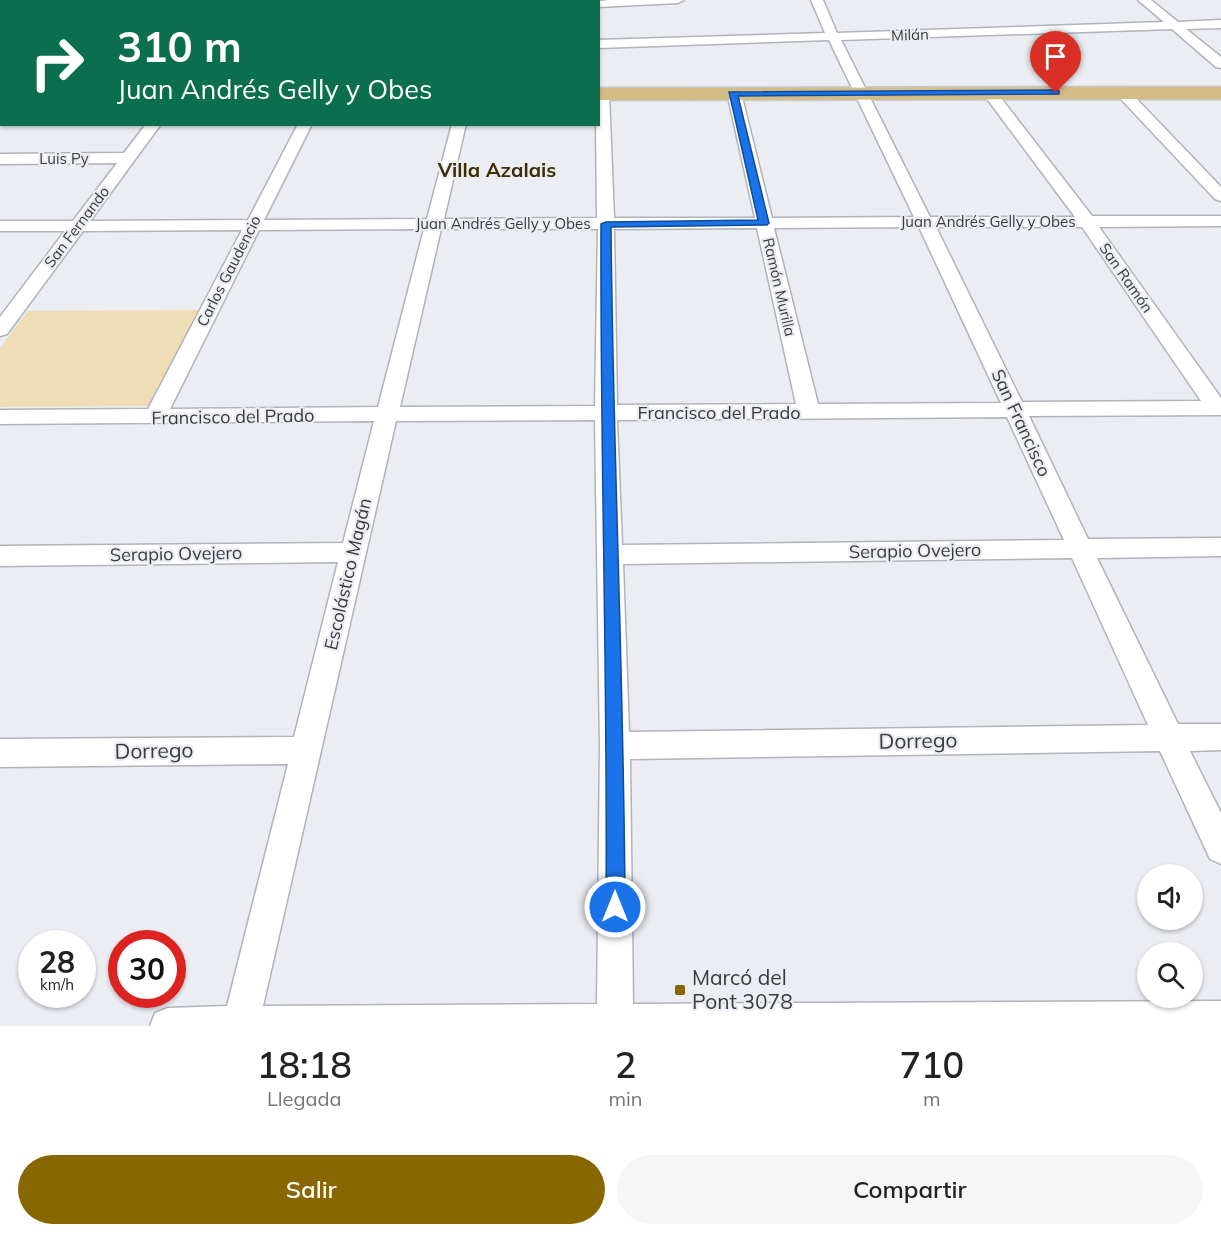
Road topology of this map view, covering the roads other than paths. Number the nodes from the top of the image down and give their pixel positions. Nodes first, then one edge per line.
1 (678, 0) edge
2 (816, 0) edge
3 (1144, 0) edge
4 (600, 4) edge
5 (1221, 24) edge
6 (1174, 26) junction
7 (832, 37) junction
8 (600, 44) edge
9 (1221, 64) edge
10 (858, 92) junction
11 (989, 92) junction
12 (732, 93) junction
13 (1123, 93) junction
14 (1221, 93) edge
15 (600, 94) edge
16 (153, 126) edge
17 (304, 126) edge
18 (459, 126) edge
19 (129, 158) junction
20 (0, 159) edge
21 (1221, 196) edge
22 (1087, 221) junction
23 (1221, 221) edge
24 (925, 222) junction
25 (764, 223) junction
26 (436, 224) junction
27 (606, 224) junction
28 (252, 225) junction
29 (0, 226) edge
30 (77, 226) junction
31 (8, 310) edge
32 (0, 330) edge
33 (1219, 408) edge
34 (1015, 410) junction
35 (809, 412) junction
36 (606, 414) junction
37 (387, 415) junction
38 (0, 417) edge
39 (155, 417) junction
40 (1221, 547) edge
41 (1080, 549) junction
42 (353, 552) junction
43 (610, 555) junction
44 (0, 556) edge
45 (1221, 737) edge
46 (1169, 738) junction
47 (615, 746) junction
48 (308, 750) junction
49 (0, 753) edge
50 (1221, 848) edge
51 (1221, 1019) edge
52 (615, 1023) junction
53 (850, 1023) edge
54 (241, 1024) junction
55 (286, 1025) edge
56 (168, 1026) edge

1 - 4 street
2 - 7 street, San Francisco
3 - 6 street
5 - 6 street, Milán
6 - 7 street, Milán
6 - 9 street
7 - 8 street, Milán
7 - 10 street, San Francisco
10 - 11 main road
10 - 12 main road
10 - 24 street, San Francisco
11 - 13 main road
11 - 22 street, San Ramón
12 - 15 main road
12 - 25 street, Ramón Murilla
13 - 14 main road
13 - 21 street
15 - 27 street
16 - 19 street, San Fernando
17 - 28 street, Carlos Gaudencio
18 - 26 street, Escolástico Magán
19 - 20 street, Luis Py
19 - 30 street, San Fernando
22 - 23 street, Juan Andrés Gelly y Obes
22 - 24 street, Juan Andrés Gelly y Obes
22 - 33 street, San Ramón
24 - 25 street, Juan Andrés Gelly y Obes
24 - 34 street, San Francisco
25 - 27 street, Juan Andrés Gelly y Obes
25 - 35 street, Ramón Murilla
26 - 27 street, Juan Andrés Gelly y Obes
26 - 28 street, Juan Andrés Gelly y Obes
26 - 37 street, Escolástico Magán
27 - 36 street
28 - 30 street, Juan Andrés Gelly y Obes
28 - 39 street, Carlos Gaudencio
29 - 30 street, Juan Andrés Gelly y Obes
30 - 31 street, San Fernando
31 - 32 street, San Fernando
33 - 34 street, Francisco del Prado
34 - 35 street, Francisco del Prado
34 - 41 street, San Francisco
35 - 36 street, Francisco del Prado
36 - 37 street, Francisco del Prado
36 - 43 street
37 - 39 street, Francisco del Prado
37 - 42 street, Escolástico Magán
38 - 39 street, Francisco del Prado
40 - 41 street, Serapio Ovejero
41 - 43 street, Serapio Ovejero
41 - 46 street, San Francisco
42 - 44 street, Serapio Ovejero
42 - 48 street, Escolástico Magán
43 - 47 street
45 - 46 street, Dorrego
46 - 47 street, Dorrego
46 - 50 street, San Francisco
47 - 52 street
48 - 49 street, Dorrego
48 - 54 street, Escolástico Magán
51 - 53 street
52 - 53 street
52 - 55 street
54 - 55 street
54 - 56 street

